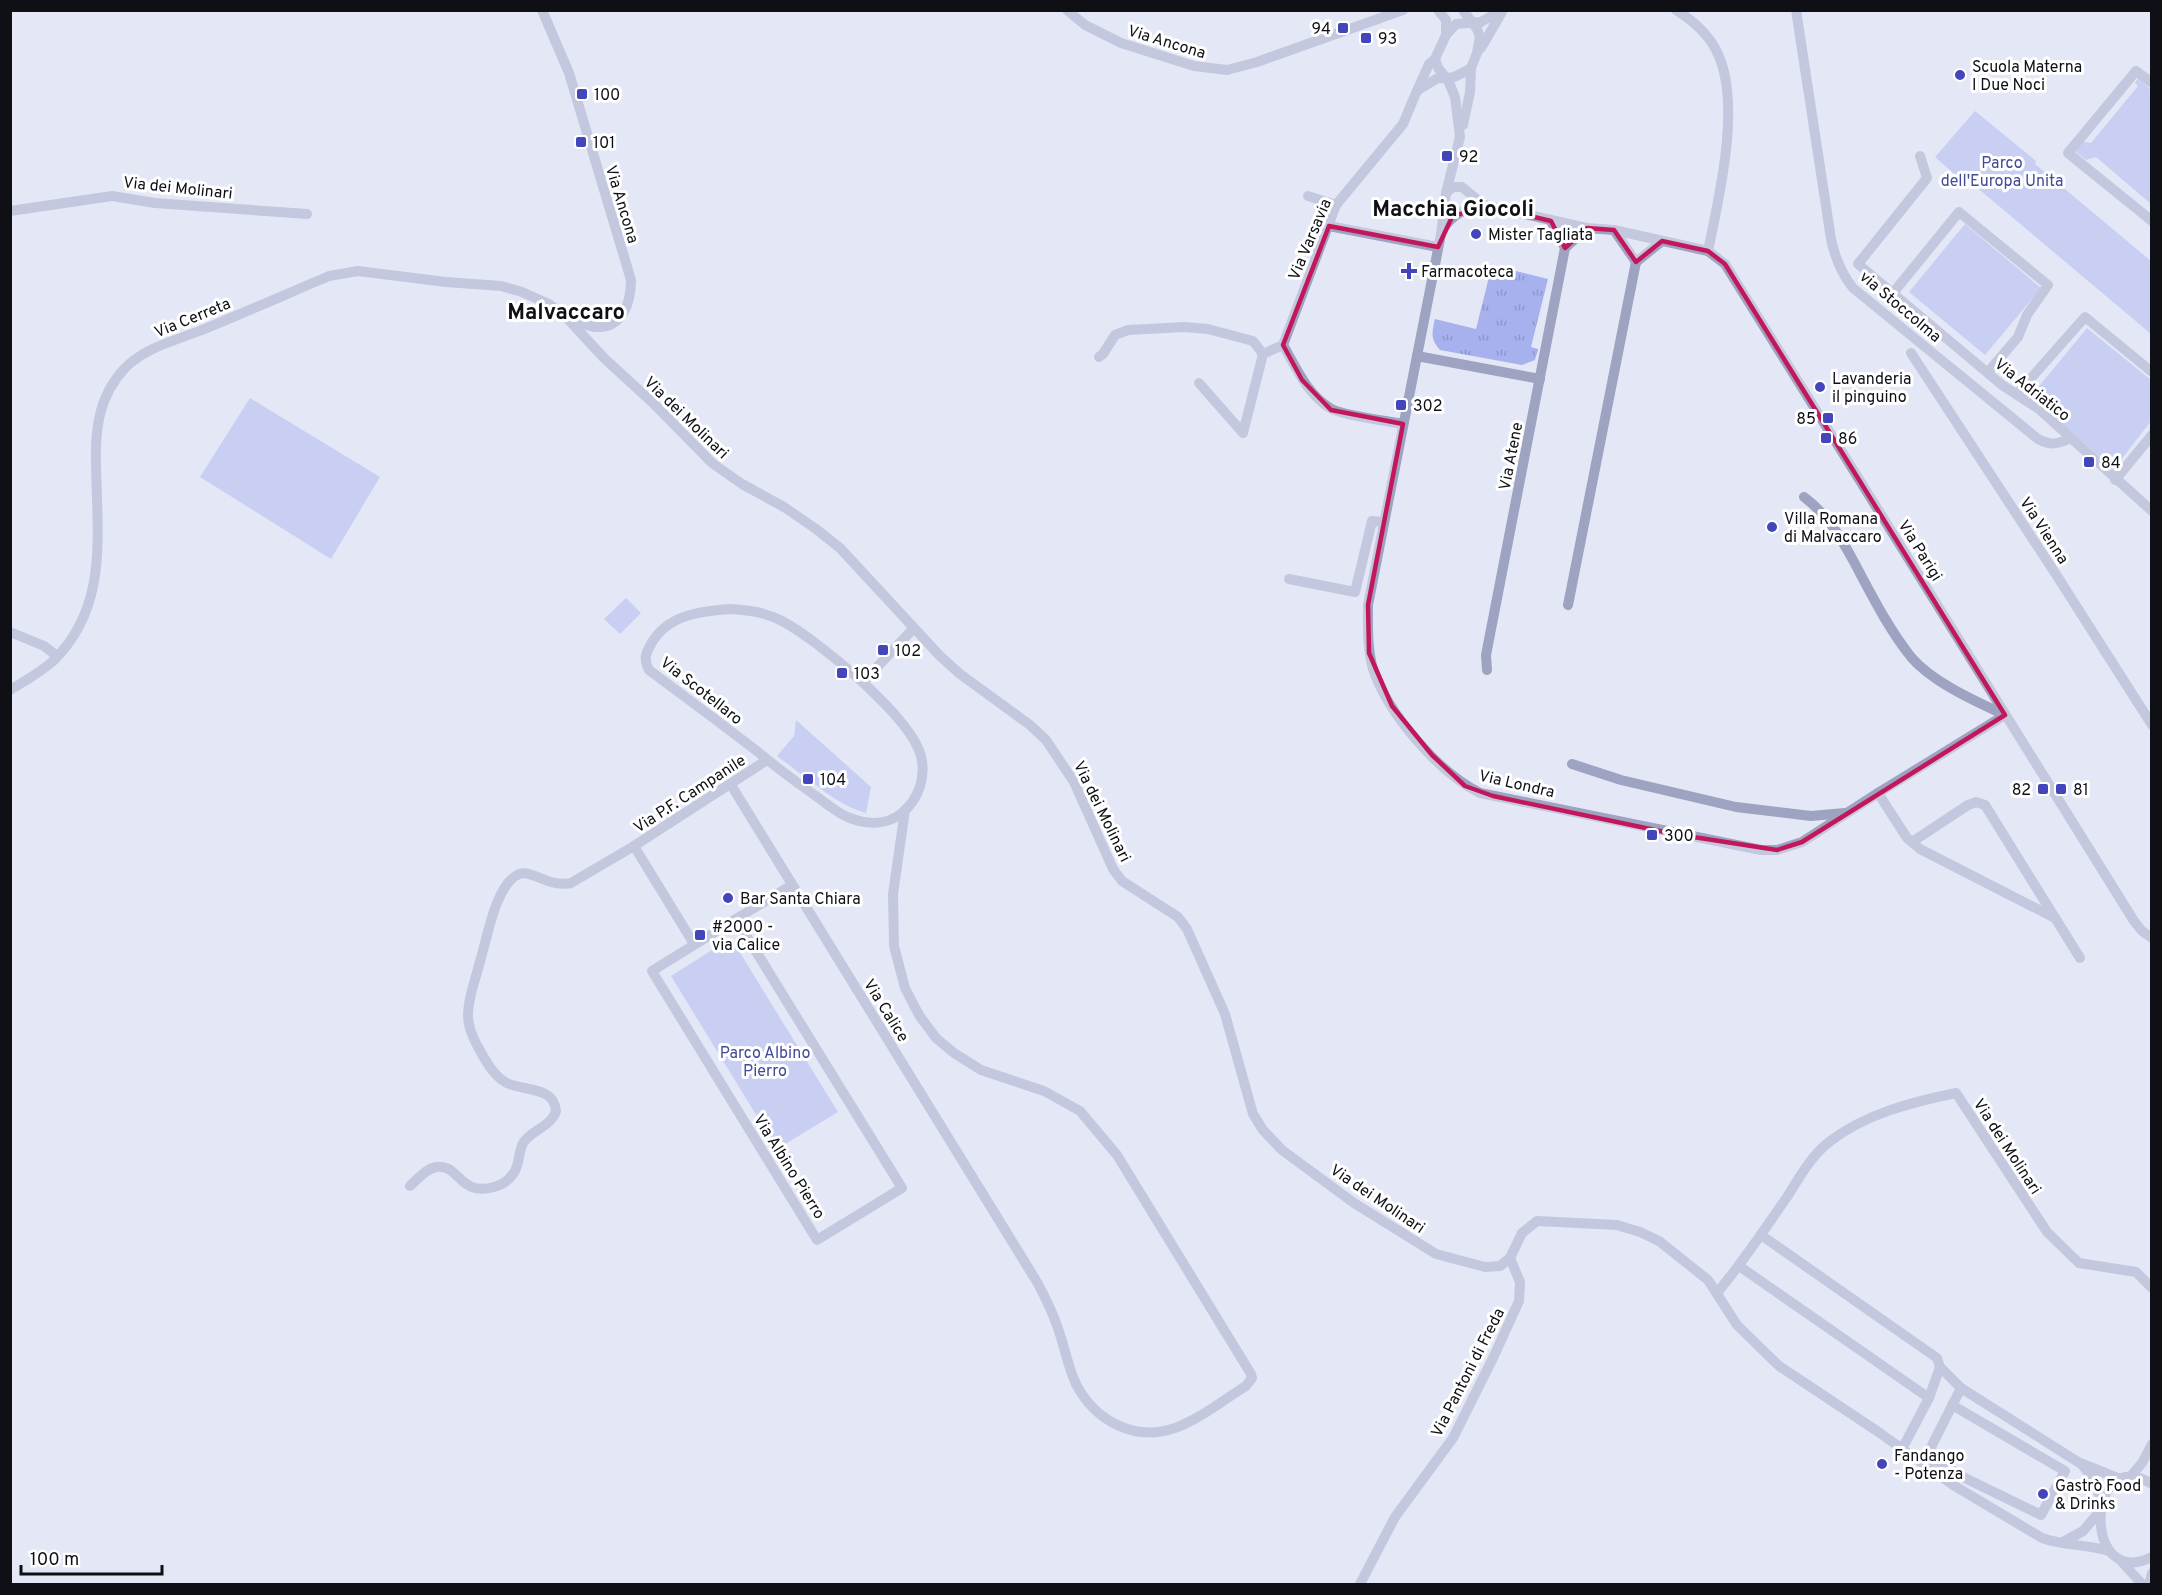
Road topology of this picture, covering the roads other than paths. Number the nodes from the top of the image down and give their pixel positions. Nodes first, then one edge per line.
1 (542, 10) edge
2 (1066, 10) edge
3 (1403, 10) edge
4 (1438, 10) edge
5 (1503, 10) edge
6 (1676, 10) edge
7 (1796, 10) edge
8 (1467, 14) edge
9 (1446, 15) edge
10 (1446, 35) junction
11 (1477, 53) junction
12 (1435, 59) junction
13 (1471, 68) junction
14 (1448, 80) junction
15 (2151, 83) edge
16 (1416, 93) junction
17 (1460, 137) junction
18 (1920, 156) dead end
19 (1452, 164) junction
20 (1466, 191) junction
21 (1446, 193) junction
22 (1308, 196) dead end
23 (1336, 205) junction
24 (1484, 205) junction
25 (10, 211) edge
26 (1460, 212) junction
27 (307, 214) dead end
28 (1551, 221) junction
29 (2151, 221) edge
30 (1329, 226) junction
31 (1587, 228) junction
32 (1614, 230) junction
33 (1441, 234) junction
34 (1662, 241) junction
35 (1438, 247) junction
36 (1565, 248) junction
37 (1708, 251) junction
38 (1636, 262) junction
39 (1893, 293) junction
40 (566, 317) junction
41 (1283, 345) junction
42 (1911, 353) dead end
43 (1263, 354) junction
44 (1416, 356) junction
45 (1099, 357) dead end
46 (1988, 372) junction
47 (2151, 372) edge
48 (1540, 379) junction
49 (1199, 383) dead end
50 (2017, 394) junction
51 (1403, 424) junction
52 (2151, 435) edge
53 (2071, 438) junction
54 (2115, 480) junction
55 (1804, 497) dead end
56 (2150, 507) edge
57 (1383, 522) junction
58 (1289, 579) dead end
59 (1568, 605) dead end
60 (913, 629) junction
61 (10, 632) edge
62 (57, 656) junction
63 (1487, 670) dead end
64 (863, 682) junction
65 (10, 690) edge
66 (2005, 715) junction
67 (2151, 725) edge
68 (767, 760) junction
69 (1572, 764) dead end
70 (731, 785) junction
71 (1878, 793) junction
72 (905, 810) junction
73 (1848, 813) junction
74 (1912, 843) junction
75 (634, 846) junction
76 (792, 885) junction
77 (2055, 918) junction
78 (736, 919) junction
79 (2151, 938) edge
80 (694, 944) junction
81 (2080, 958) dead end
82 (410, 1186) dead end
83 (1761, 1235) junction
84 (1510, 1258) junction
85 (1739, 1266) junction
86 (2151, 1288) edge
87 (1717, 1293) junction
88 (1940, 1367) junction
89 (1961, 1388) junction
90 (1929, 1398) junction
91 (1952, 1405) junction
92 (2151, 1446) edge
93 (1902, 1449) junction
94 (2078, 1462) junction
95 (2126, 1477) junction
96 (1965, 1478) junction
97 (2151, 1484) edge
98 (1959, 1488) junction
99 (2101, 1506) junction
100 (2057, 1543) junction
101 (2109, 1551) junction
102 (2151, 1557) edge
103 (2121, 1561) junction
104 (2151, 1574) edge
105 (1360, 1584) edge
106 (2142, 1584) edge
107 (2149, 1584) edge

1 - 40 street, Via Ancona
2 - 3 street, Via Ancona
4 - 9 street
5 - 8 street
5 - 11 street
6 - 37 street
7 - 53 street, via Stoccolma
8 - 10 street
8 - 11 street
9 - 10 street
10 - 12 street
11 - 13 street
12 - 14 street
12 - 16 street
13 - 14 street
13 - 17 street
14 - 16 street
14 - 17 street
15 - 29 street
16 - 23 street, Via Varsavia
17 - 19 street
18 - 39 street, Via Adriatico
19 - 20 street
19 - 21 street
20 - 21 street
20 - 24 street
20 - 26 street
21 - 33 street, Via Londra
22 - 23 street
23 - 30 street, Via Varsavia
24 - 26 street
24 - 28 street
25 - 27 street, Via dei Molinari
26 - 33 street
28 - 31 street
28 - 36 street
30 - 35 street
30 - 41 street, Via Varsavia
31 - 32 street
31 - 36 street
32 - 34 street
32 - 38 street
33 - 35 street, Via Londra
34 - 37 street
34 - 38 street
35 - 44 street, Via Londra
36 - 48 street, Via Atene
37 - 66 street, Via Parigi
38 - 59 street
39 - 46 street, Via Adriatico
39 - 46 street
40 - 60 street, Via dei Molinari
40 - 62 street, Via Cerreta
41 - 43 street
41 - 51 street
42 - 67 street, Via Vienna
43 - 45 street
43 - 49 street
44 - 48 street
44 - 51 street, Via Londra
46 - 50 street, Via Adriatico
47 - 50 street
48 - 63 street, Via Atene
50 - 53 street, Via Adriatico
51 - 57 street, Via Londra
52 - 54 street
53 - 54 street, Via Adriatico
54 - 56 street, Via Adriatico
55 - 66 street
57 - 58 street
57 - 73 street, Via Londra
60 - 64 street
60 - 84 street, Via dei Molinari
61 - 62 street
62 - 65 street, Via Cerreta
64 - 68 street, Via Scotellaro
64 - 72 street, Via Scotellaro
66 - 71 street, Via Londra
66 - 79 street, Via Parigi
68 - 70 street, Via P.F. Campanile
68 - 72 street, Via Scotellaro
69 - 73 street
70 - 75 street, Via P.F. Campanile
70 - 76 street, Via Calice
71 - 73 street, Via Londra
71 - 74 street
72 - 76 street, Via Calice
74 - 77 street
74 - 77 street
75 - 80 street, Via P.F. Campanile
75 - 82 street
76 - 78 street
77 - 81 street
78 - 80 street, Via Albino Pierro
78 - 80 street, Via Albino Pierro
83 - 85 street, Via dei Molinari
83 - 86 street, Via dei Molinari
83 - 88 street
84 - 87 street
84 - 105 street, Via Pantoni di Freda
85 - 87 street, Via dei Molinari
85 - 90 street
87 - 93 street
88 - 89 street
88 - 90 street
89 - 91 street
89 - 94 street
90 - 93 street
91 - 96 street
91 - 96 street
92 - 95 street
93 - 98 street
94 - 95 street
94 - 99 street
95 - 97 street
95 - 99 street
96 - 98 street
98 - 100 street
99 - 100 street
99 - 101 street
100 - 101 street
101 - 103 street
102 - 103 street
103 - 106 street
104 - 107 street

